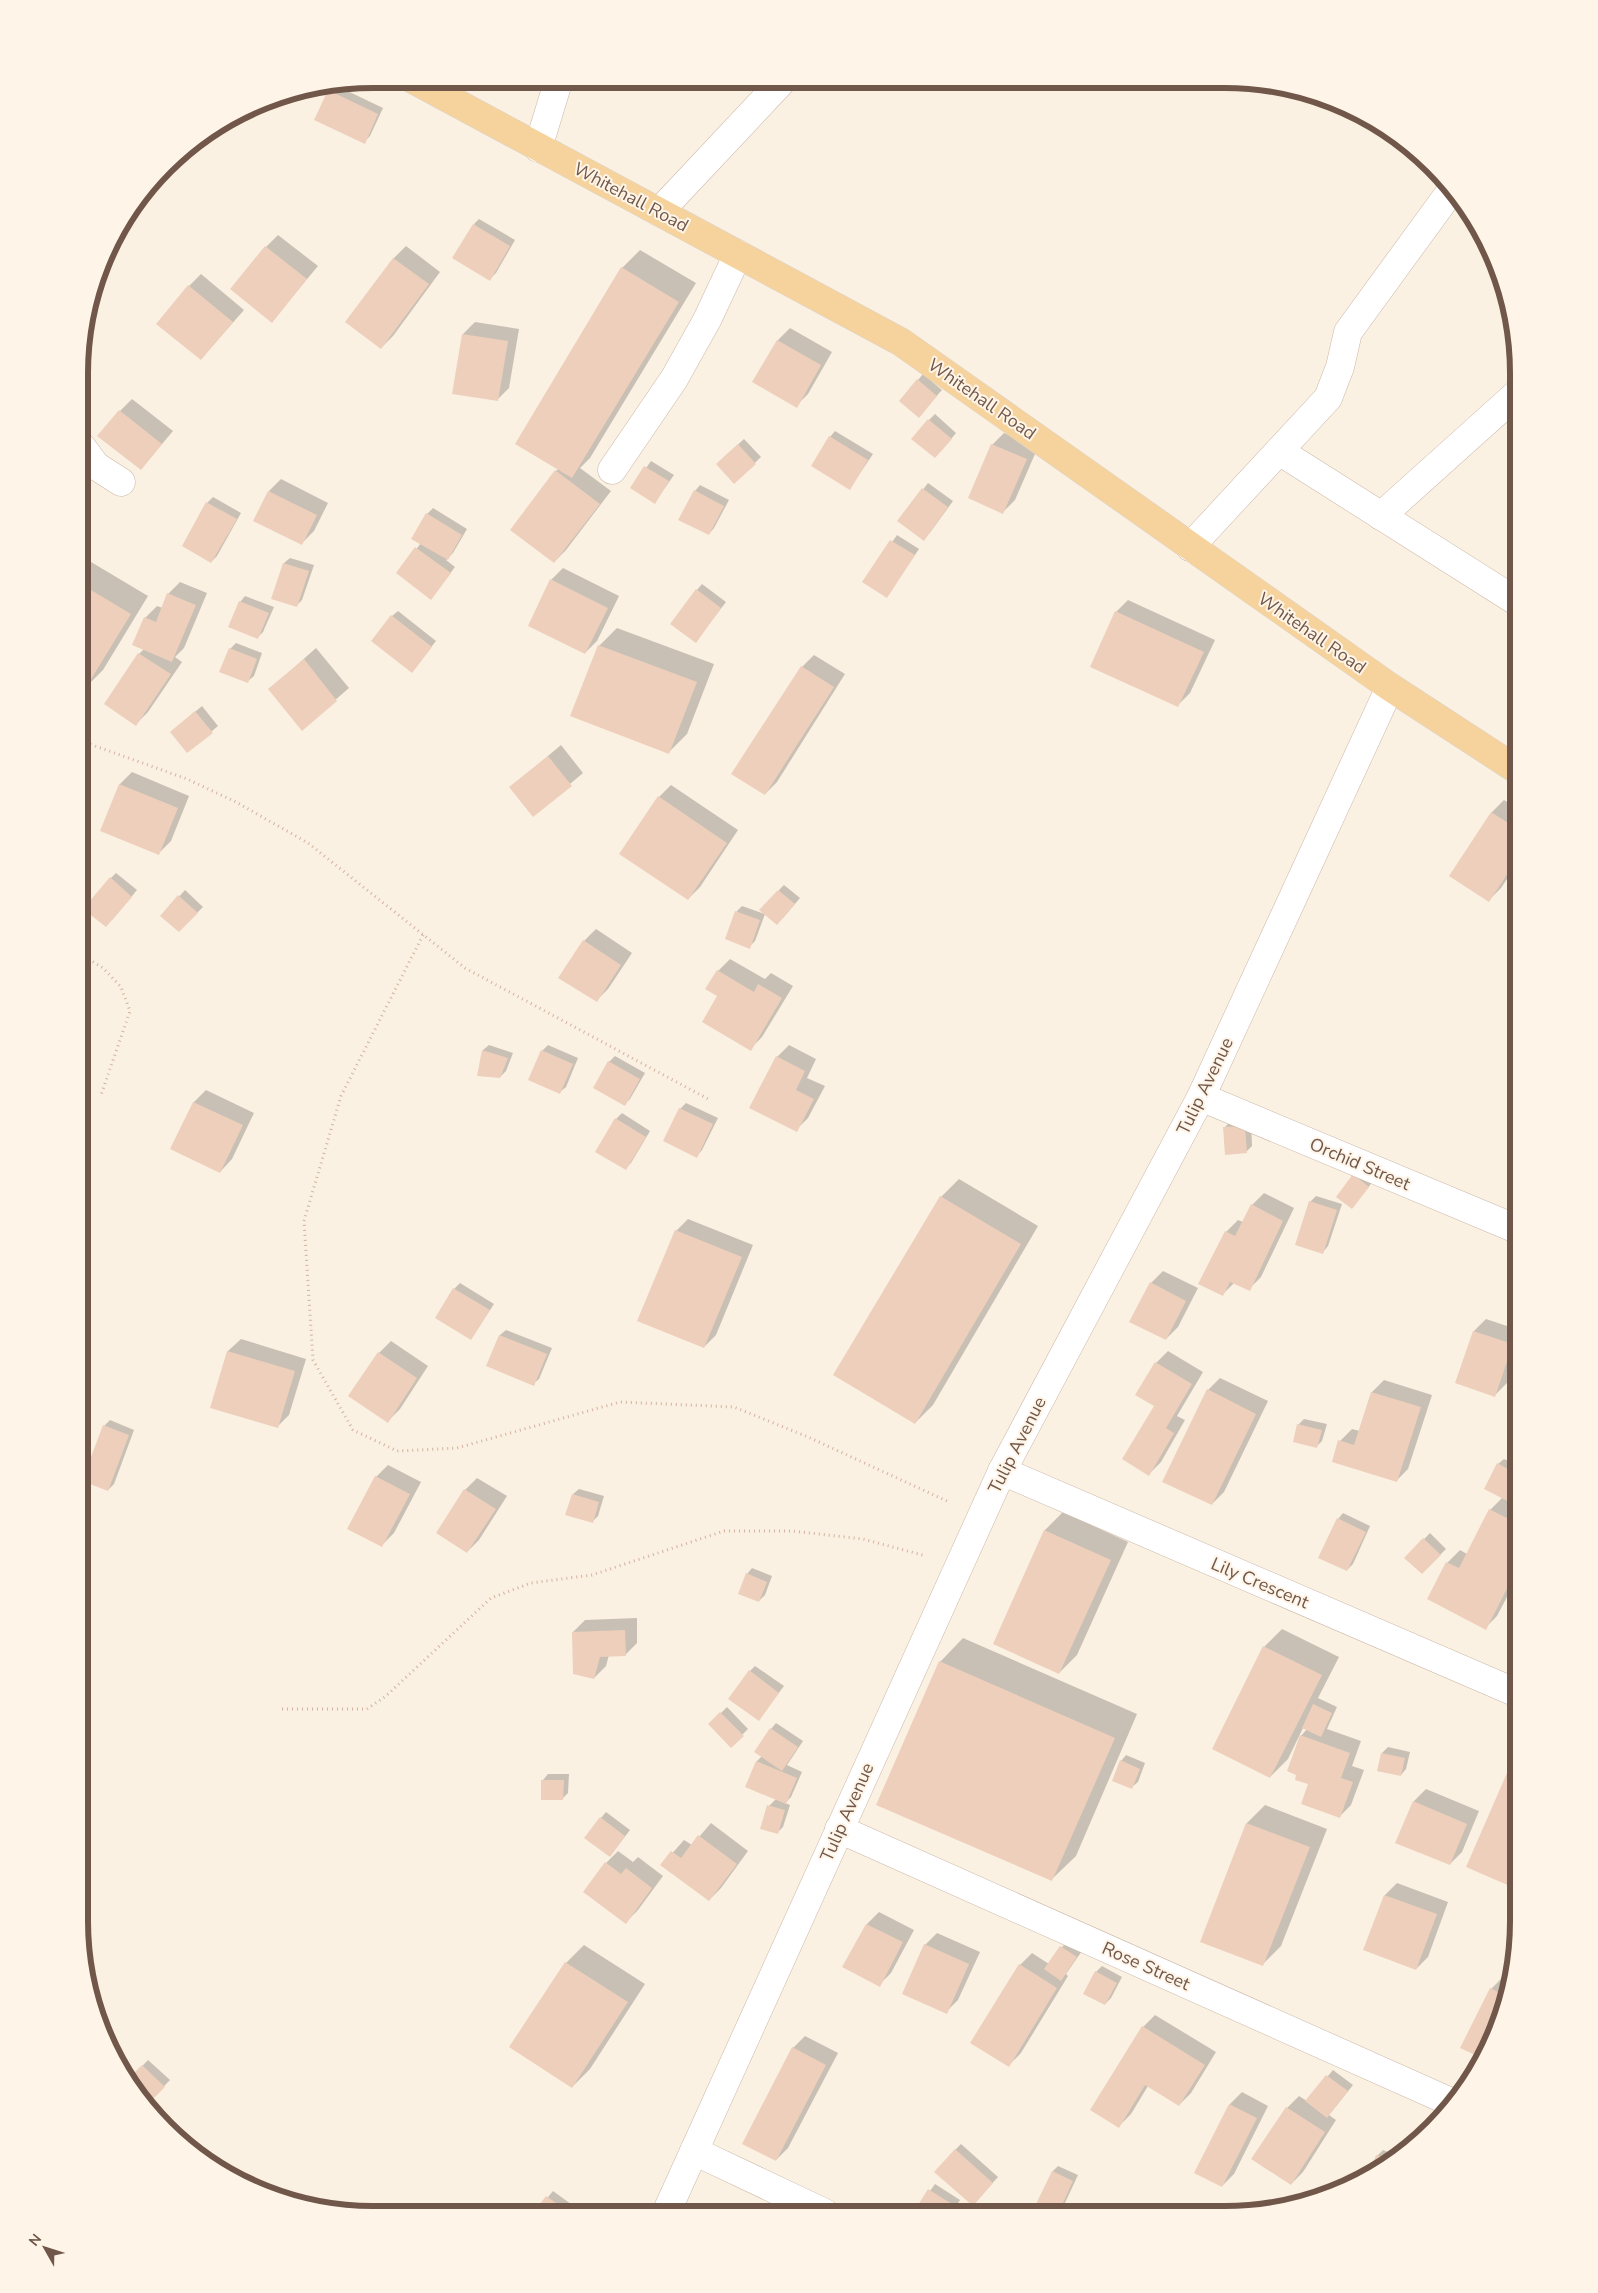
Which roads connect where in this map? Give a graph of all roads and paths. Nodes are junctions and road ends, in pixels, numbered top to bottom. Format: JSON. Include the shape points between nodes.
{"nodes":[{"id":1,"x":428,"y":88,"type":"edge"},
{"id":2,"x":556,"y":88,"type":"edge"},
{"id":3,"x":775,"y":88,"type":"edge"},
{"id":4,"x":538,"y":148,"type":"junction"},
{"id":5,"x":1448,"y":194,"type":"edge"},
{"id":6,"x":659,"y":212,"type":"junction"},
{"id":7,"x":738,"y":254,"type":"junction"},
{"id":8,"x":1510,"y":400,"type":"edge"},
{"id":9,"x":1279,"y":451,"type":"junction"},
{"id":10,"x":88,"y":455,"type":"edge"},
{"id":11,"x":612,"y":470,"type":"dead end"},
{"id":12,"x":121,"y":482,"type":"dead end"},
{"id":13,"x":1381,"y":516,"type":"junction"},
{"id":14,"x":1190,"y":547,"type":"junction"},
{"id":15,"x":1510,"y":597,"type":"edge"},
{"id":16,"x":1390,"y":687,"type":"junction"},
{"id":17,"x":88,"y":743,"type":"edge"},
{"id":18,"x":1510,"y":766,"type":"edge"},
{"id":19,"x":423,"y":934,"type":"junction"},
{"id":20,"x":88,"y":959,"type":"edge"},
{"id":21,"x":101,"y":1095,"type":"dead end"},
{"id":22,"x":1201,"y":1097,"type":"junction"},
{"id":23,"x":710,"y":1100,"type":"dead end"},
{"id":24,"x":1510,"y":1226,"type":"edge"},
{"id":25,"x":1002,"y":1471,"type":"junction"},
{"id":26,"x":981,"y":1517,"type":"junction"},
{"id":27,"x":958,"y":1565,"type":"junction"},
{"id":28,"x":1510,"y":1690,"type":"edge"},
{"id":29,"x":282,"y":1709,"type":"dead end"},
{"id":30,"x":839,"y":1829,"type":"junction"},
{"id":31,"x":1447,"y":2100,"type":"edge"},
{"id":32,"x":694,"y":2151,"type":"junction"},
{"id":33,"x":669,"y":2206,"type":"edge"},
{"id":34,"x":810,"y":2206,"type":"edge"}],
"edges":[{"from":1,"to":4,"type":"main road","name":"Whitehall Road"},
{"from":2,"to":4,"type":"street"},
{"from":3,"to":6,"type":"street"},
{"from":4,"to":6,"type":"main road","name":"Whitehall Road"},
{"from":5,"to":9,"type":"street","via":[[1348,332],[1328,398]]},
{"from":6,"to":7,"type":"main road","name":"Whitehall Road"},
{"from":7,"to":11,"type":"street","via":[[674,379]]},
{"from":7,"to":14,"type":"main road","name":"Whitehall Road","via":[[901,342]]},
{"from":8,"to":13,"type":"street"},
{"from":9,"to":13,"type":"street"},
{"from":9,"to":14,"type":"street"},
{"from":10,"to":12,"type":"street","via":[[96,466]]},
{"from":13,"to":15,"type":"street"},
{"from":14,"to":16,"type":"main road","name":"Whitehall Road"},
{"from":16,"to":18,"type":"main road","name":"Whitehall Road"},
{"from":16,"to":22,"type":"street","name":"Tulip Avenue"},
{"from":17,"to":19,"type":"path","via":[[187,778],[236,802],[308,843]]},
{"from":19,"to":23,"type":"path","via":[[465,968]]},
{"from":19,"to":26,"type":"path","via":[[341,1096],[304,1221],[313,1360],[354,1430],[397,1452],[457,1448],[620,1402],[734,1407],[808,1437]]},
{"from":20,"to":21,"type":"path","via":[[103,968],[121,987],[130,1011]]},
{"from":22,"to":24,"type":"street","name":"Orchid Street"},
{"from":22,"to":25,"type":"street","name":"Tulip Avenue"},
{"from":25,"to":26,"type":"street","name":"Tulip Avenue"},
{"from":25,"to":28,"type":"street","name":"Lily Crescent"},
{"from":26,"to":27,"type":"street","name":"Tulip Avenue"},
{"from":27,"to":29,"type":"path","via":[[863,1539],[792,1531],[724,1531],[592,1574],[532,1583],[491,1598],[386,1696],[367,1709]]},
{"from":27,"to":30,"type":"street","name":"Tulip Avenue"},
{"from":30,"to":31,"type":"street","name":"Rose Street"},
{"from":30,"to":32,"type":"street","name":"Tulip Avenue"},
{"from":32,"to":33,"type":"street","name":"Tulip Avenue"},
{"from":32,"to":34,"type":"street"}]}
